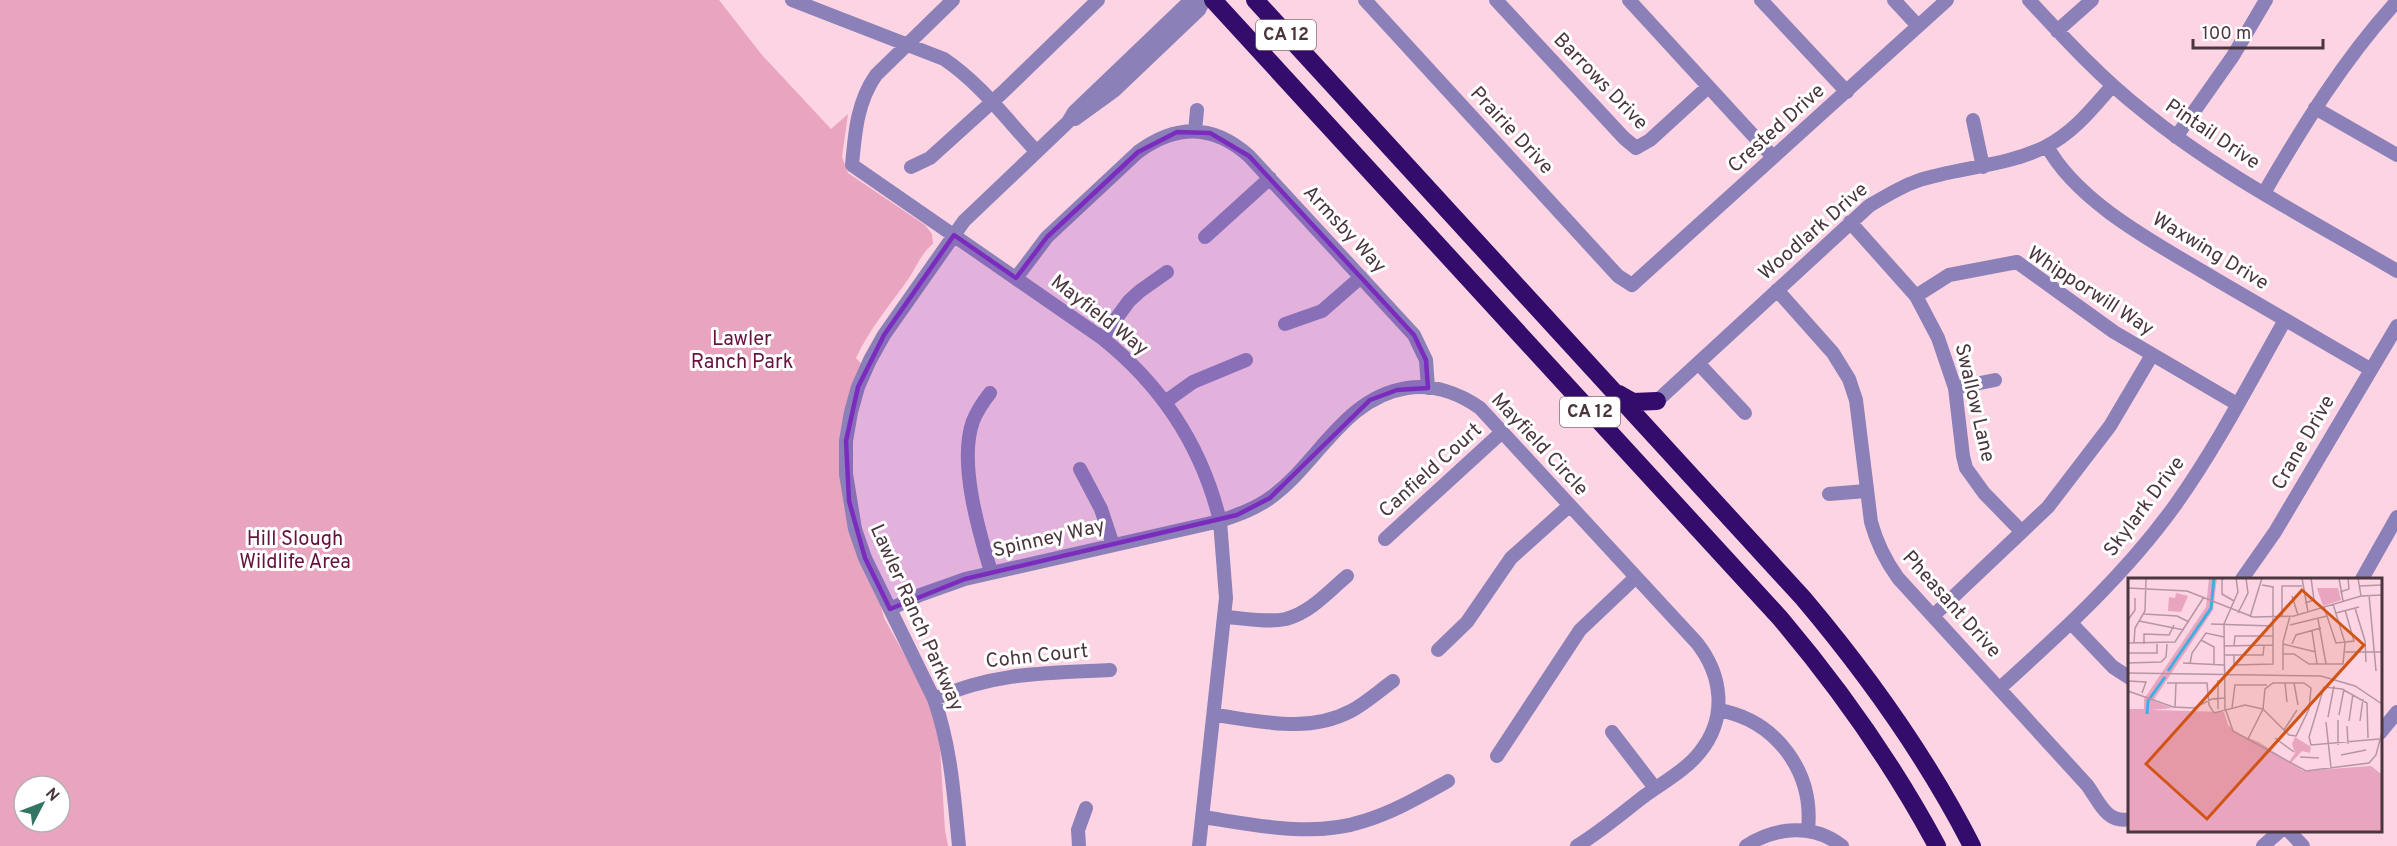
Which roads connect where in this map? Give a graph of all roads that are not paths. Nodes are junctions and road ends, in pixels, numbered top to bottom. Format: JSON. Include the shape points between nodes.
{"nodes":[{"id":1,"x":792,"y":0,"type":"edge"},
{"id":2,"x":953,"y":0,"type":"edge"},
{"id":3,"x":1098,"y":0,"type":"edge"},
{"id":4,"x":1191,"y":0,"type":"edge"},
{"id":5,"x":1204,"y":0,"type":"edge"},
{"id":6,"x":1213,"y":0,"type":"edge"},
{"id":7,"x":1255,"y":0,"type":"edge"},
{"id":8,"x":1365,"y":0,"type":"edge"},
{"id":9,"x":1496,"y":0,"type":"edge"},
{"id":10,"x":1629,"y":0,"type":"edge"},
{"id":11,"x":1761,"y":0,"type":"edge"},
{"id":12,"x":1894,"y":0,"type":"edge"},
{"id":13,"x":1947,"y":0,"type":"edge"},
{"id":14,"x":2029,"y":0,"type":"edge"},
{"id":15,"x":2092,"y":0,"type":"edge"},
{"id":16,"x":2266,"y":0,"type":"edge"},
{"id":17,"x":2397,"y":2,"type":"edge"},
{"id":18,"x":1918,"y":26,"type":"junction"},
{"id":19,"x":2057,"y":31,"type":"junction"},
{"id":20,"x":908,"y":44,"type":"junction"},
{"id":21,"x":2112,"y":86,"type":"junction"},
{"id":22,"x":1708,"y":87,"type":"junction"},
{"id":23,"x":1846,"y":92,"type":"junction"},
{"id":24,"x":992,"y":102,"type":"junction"},
{"id":25,"x":2315,"y":108,"type":"junction"},
{"id":26,"x":1197,"y":111,"type":"dead end"},
{"id":27,"x":1973,"y":120,"type":"dead end"},
{"id":28,"x":1068,"y":122,"type":"junction"},
{"id":29,"x":1195,"y":131,"type":"junction"},
{"id":30,"x":2176,"y":137,"type":"junction"},
{"id":31,"x":2047,"y":146,"type":"junction"},
{"id":32,"x":1036,"y":151,"type":"junction"},
{"id":33,"x":2397,"y":154,"type":"edge"},
{"id":34,"x":1773,"y":157,"type":"junction"},
{"id":35,"x":911,"y":167,"type":"dead end"},
{"id":36,"x":1983,"y":167,"type":"junction"},
{"id":37,"x":1270,"y":178,"type":"junction"},
{"id":38,"x":2264,"y":193,"type":"junction"},
{"id":39,"x":1850,"y":222,"type":"junction"},
{"id":40,"x":954,"y":235,"type":"junction"},
{"id":41,"x":1205,"y":237,"type":"dead end"},
{"id":42,"x":2397,"y":271,"type":"edge"},
{"id":43,"x":1167,"y":272,"type":"dead end"},
{"id":44,"x":1361,"y":277,"type":"junction"},
{"id":45,"x":1016,"y":278,"type":"junction"},
{"id":46,"x":1632,"y":285,"type":"joint"},
{"id":47,"x":1777,"y":290,"type":"junction"},
{"id":48,"x":1916,"y":296,"type":"junction"},
{"id":49,"x":2285,"y":320,"type":"junction"},
{"id":50,"x":1285,"y":324,"type":"dead end"},
{"id":51,"x":2397,"y":326,"type":"edge"},
{"id":52,"x":1102,"y":338,"type":"junction"},
{"id":53,"x":2152,"y":355,"type":"junction"},
{"id":54,"x":1246,"y":360,"type":"dead end"},
{"id":55,"x":1698,"y":363,"type":"junction"},
{"id":56,"x":2370,"y":369,"type":"junction"},
{"id":57,"x":1995,"y":380,"type":"dead end"},
{"id":58,"x":1428,"y":388,"type":"junction"},
{"id":59,"x":1955,"y":388,"type":"junction"},
{"id":60,"x":1613,"y":391,"type":"junction"},
{"id":61,"x":990,"y":393,"type":"dead end"},
{"id":62,"x":1657,"y":401,"type":"junction"},
{"id":63,"x":1165,"y":402,"type":"junction"},
{"id":64,"x":2237,"y":404,"type":"junction"},
{"id":65,"x":1745,"y":412,"type":"dead end"},
{"id":66,"x":1502,"y":432,"type":"junction"},
{"id":67,"x":1661,"y":443,"type":"junction"},
{"id":68,"x":1080,"y":469,"type":"dead end"},
{"id":69,"x":1866,"y":491,"type":"junction"},
{"id":70,"x":1829,"y":494,"type":"dead end"},
{"id":71,"x":1569,"y":506,"type":"junction"},
{"id":72,"x":2397,"y":517,"type":"edge"},
{"id":73,"x":1220,"y":520,"type":"junction"},
{"id":74,"x":2022,"y":532,"type":"junction"},
{"id":75,"x":1385,"y":539,"type":"dead end"},
{"id":76,"x":1113,"y":545,"type":"junction"},
{"id":77,"x":992,"y":572,"type":"junction"},
{"id":78,"x":1347,"y":576,"type":"dead end"},
{"id":79,"x":1636,"y":577,"type":"junction"},
{"id":80,"x":2243,"y":578,"type":"edge"},
{"id":81,"x":2363,"y":578,"type":"edge"},
{"id":82,"x":891,"y":609,"type":"junction"},
{"id":83,"x":1225,"y":616,"type":"junction"},
{"id":84,"x":1933,"y":616,"type":"junction"},
{"id":85,"x":2071,"y":623,"type":"junction"},
{"id":86,"x":1438,"y":650,"type":"dead end"},
{"id":87,"x":1110,"y":670,"type":"dead end"},
{"id":88,"x":2128,"y":677,"type":"edge"},
{"id":89,"x":1393,"y":681,"type":"dead end"},
{"id":90,"x":2000,"y":688,"type":"junction"},
{"id":91,"x":934,"y":699,"type":"junction"},
{"id":92,"x":1719,"y":710,"type":"junction"},
{"id":93,"x":2397,"y":712,"type":"edge"},
{"id":94,"x":1215,"y":715,"type":"junction"},
{"id":95,"x":2382,"y":731,"type":"edge"},
{"id":96,"x":1612,"y":732,"type":"dead end"},
{"id":97,"x":1497,"y":756,"type":"dead end"},
{"id":98,"x":1448,"y":781,"type":"dead end"},
{"id":99,"x":1655,"y":788,"type":"junction"},
{"id":100,"x":1086,"y":808,"type":"dead end"},
{"id":101,"x":1203,"y":817,"type":"junction"},
{"id":102,"x":2128,"y":819,"type":"edge"},
{"id":103,"x":1808,"y":830,"type":"junction"},
{"id":104,"x":2280,"y":831,"type":"edge"},
{"id":105,"x":2289,"y":831,"type":"edge"},
{"id":106,"x":959,"y":846,"type":"edge"},
{"id":107,"x":1079,"y":846,"type":"edge"},
{"id":108,"x":1199,"y":846,"type":"edge"},
{"id":109,"x":1577,"y":846,"type":"edge"},
{"id":110,"x":1746,"y":846,"type":"edge"},
{"id":111,"x":1842,"y":846,"type":"edge"},
{"id":112,"x":1937,"y":846,"type":"edge"},
{"id":113,"x":1972,"y":846,"type":"edge"},
{"id":114,"x":2263,"y":846,"type":"edge"},
{"id":115,"x":2303,"y":846,"type":"edge"}],
"edges":[{"from":1,"to":20,"type":"street"},
{"from":2,"to":20,"type":"street"},
{"from":3,"to":24,"type":"street"},
{"from":4,"to":28,"type":"street","name":"Lawler Ranch Parkway"},
{"from":5,"to":28,"type":"street","name":"Lawler Ranch Parkway","via":[[1199,10],[1115,90]]},
{"from":6,"to":112,"type":"highway","number":"CA 12","via":[[1806,650],[1872,738]]},
{"from":7,"to":60,"type":"highway","number":"CA 12"},
{"from":8,"to":46,"type":"street","name":"Prairie Drive","via":[[1618,276]]},
{"from":9,"to":22,"type":"street","name":"Barrows Drive","via":[[1636,148]]},
{"from":10,"to":22,"type":"street"},
{"from":11,"to":23,"type":"street"},
{"from":12,"to":18,"type":"street"},
{"from":13,"to":18,"type":"street","name":"Crested Drive"},
{"from":14,"to":19,"type":"street","name":"Pintail Drive"},
{"from":15,"to":19,"type":"street"},
{"from":16,"to":30,"type":"street","via":[[2233,56]]},
{"from":17,"to":25,"type":"street"},
{"from":18,"to":23,"type":"street","name":"Crested Drive"},
{"from":19,"to":21,"type":"street","name":"Pintail Drive"},
{"from":20,"to":24,"type":"street","via":[[944,59]]},
{"from":20,"to":40,"type":"street","name":"Mayfield Way","via":[[866,90],[856,126],[852,165]]},
{"from":21,"to":30,"type":"street","name":"Pintail Drive"},
{"from":21,"to":31,"type":"street","name":"Woodlark Drive","via":[[2072,130]]},
{"from":22,"to":34,"type":"street"},
{"from":23,"to":34,"type":"street","name":"Crested Drive"},
{"from":24,"to":32,"type":"street"},
{"from":24,"to":35,"type":"street","via":[[930,158]]},
{"from":25,"to":33,"type":"street"},
{"from":25,"to":38,"type":"street"},
{"from":26,"to":29,"type":"street"},
{"from":27,"to":36,"type":"street"},
{"from":28,"to":32,"type":"street","name":"Lawler Ranch Parkway"},
{"from":29,"to":37,"type":"street","name":"Armsby Way","via":[[1237,145]]},
{"from":29,"to":45,"type":"street","name":"Armsby Way","via":[[1164,136],[1138,152],[1047,237]]},
{"from":30,"to":38,"type":"street","name":"Pintail Drive"},
{"from":31,"to":36,"type":"street","name":"Woodlark Drive"},
{"from":31,"to":49,"type":"street","name":"Waxwing Drive","via":[[2072,182],[2103,206],[2140,233]]},
{"from":32,"to":40,"type":"street","name":"Lawler Ranch Parkway","via":[[982,202]]},
{"from":34,"to":46,"type":"street","name":"Crested Drive"},
{"from":36,"to":39,"type":"street","name":"Woodlark Drive","via":[[1918,181],[1877,201]]},
{"from":37,"to":41,"type":"street"},
{"from":37,"to":44,"type":"street","name":"Armsby Way"},
{"from":38,"to":42,"type":"street","name":"Pintail Drive"},
{"from":39,"to":47,"type":"street","name":"Woodlark Drive"},
{"from":39,"to":48,"type":"street","name":"Swallow Lane"},
{"from":40,"to":45,"type":"street","name":"Mayfield Way"},
{"from":40,"to":82,"type":"street","name":"Lawler Ranch Parkway","via":[[870,360],[858,387],[846,441],[846,474],[855,529]]},
{"from":43,"to":52,"type":"street","via":[[1129,301]]},
{"from":44,"to":50,"type":"street","via":[[1322,311]]},
{"from":44,"to":58,"type":"street","name":"Armsby Way","via":[[1414,335],[1426,360]]},
{"from":45,"to":52,"type":"street","name":"Mayfield Way"},
{"from":47,"to":55,"type":"street","name":"Woodlark Drive"},
{"from":47,"to":69,"type":"street","name":"Pheasant Drive","via":[[1833,353],[1849,379],[1856,400]]},
{"from":48,"to":53,"type":"street","name":"Whipporwill Way","via":[[1949,275],[2016,262]]},
{"from":48,"to":59,"type":"street","name":"Swallow Lane","via":[[1938,338]]},
{"from":49,"to":56,"type":"street","name":"Waxwing Drive"},
{"from":49,"to":64,"type":"street","name":"Skylark Drive"},
{"from":51,"to":56,"type":"street","name":"Crane Drive"},
{"from":52,"to":63,"type":"street","name":"Mayfield Way","via":[[1137,369]]},
{"from":53,"to":64,"type":"street","name":"Whipporwill Way"},
{"from":53,"to":74,"type":"street","via":[[2096,447],[2048,507]]},
{"from":54,"to":63,"type":"street","via":[[1209,373]]},
{"from":55,"to":62,"type":"street","name":"Woodlark Drive"},
{"from":55,"to":65,"type":"street"},
{"from":56,"to":80,"type":"street","name":"Crane Drive","via":[[2275,532]]},
{"from":57,"to":59,"type":"street"},
{"from":58,"to":66,"type":"street","name":"Mayfield Circle","via":[[1469,401]]},
{"from":58,"to":73,"type":"street","name":"Mayfield Circle","via":[[1397,390],[1370,400],[1270,498]]},
{"from":59,"to":74,"type":"street","name":"Swallow Lane","via":[[1966,468]]},
{"from":60,"to":62,"type":"highway","via":[[1633,402]]},
{"from":60,"to":67,"type":"highway","number":"CA 12"},
{"from":61,"to":77,"type":"street","via":[[973,422],[967,459]]},
{"from":62,"to":67,"type":"highway","via":[[1653,417]]},
{"from":63,"to":73,"type":"street","name":"Mayfield Way","via":[[1198,456]]},
{"from":64,"to":85,"type":"street","name":"Skylark Drive","via":[[2176,504],[2117,577]]},
{"from":66,"to":71,"type":"street","name":"Mayfield Circle"},
{"from":66,"to":75,"type":"street","name":"Canfield Court"},
{"from":67,"to":113,"type":"highway","number":"CA 12","via":[[1838,639],[1915,746]]},
{"from":68,"to":76,"type":"street"},
{"from":69,"to":70,"type":"street"},
{"from":69,"to":84,"type":"street","name":"Pheasant Drive","via":[[1876,541],[1885,560]]},
{"from":71,"to":79,"type":"street","name":"Mayfield Circle"},
{"from":71,"to":86,"type":"street","via":[[1511,558],[1467,622]]},
{"from":72,"to":81,"type":"street"},
{"from":73,"to":76,"type":"street","name":"Spinney Way"},
{"from":73,"to":83,"type":"street","via":[[1226,570]]},
{"from":74,"to":84,"type":"street"},
{"from":76,"to":77,"type":"street","name":"Spinney Way"},
{"from":77,"to":82,"type":"street","name":"Spinney Way","via":[[940,587]]},
{"from":78,"to":83,"type":"street","via":[[1304,612],[1285,619]]},
{"from":79,"to":92,"type":"street","name":"Mayfield Circle","via":[[1710,662],[1717,678]]},
{"from":79,"to":97,"type":"street","via":[[1580,630]]},
{"from":82,"to":91,"type":"street","name":"Lawler Ranch Parkway"},
{"from":83,"to":94,"type":"street"},
{"from":84,"to":90,"type":"street","name":"Pheasant Drive"},
{"from":85,"to":88,"type":"street","via":[[2113,667]]},
{"from":85,"to":90,"type":"street","name":"Skylark Drive"},
{"from":87,"to":91,"type":"street","name":"Cohn Court","via":[[1001,677]]},
{"from":89,"to":94,"type":"street","via":[[1351,711],[1320,723],[1301,726]]},
{"from":90,"to":102,"type":"street","name":"Pheasant Drive","via":[[2087,785],[2108,816]]},
{"from":91,"to":106,"type":"street","name":"Lawler Ranch Parkway","via":[[948,745]]},
{"from":92,"to":99,"type":"street","name":"Mayfield Circle","via":[[1700,753]]},
{"from":92,"to":103,"type":"street","via":[[1748,719],[1766,730],[1789,753],[1804,783]]},
{"from":93,"to":95,"type":"street"},
{"from":94,"to":101,"type":"street"},
{"from":96,"to":99,"type":"street"},
{"from":98,"to":101,"type":"street","via":[[1380,816],[1339,827],[1295,829]]},
{"from":99,"to":109,"type":"street","name":"Mayfield Circle"},
{"from":100,"to":107,"type":"street","via":[[1078,830]]},
{"from":101,"to":108,"type":"street"},
{"from":103,"to":110,"type":"street","via":[[1763,835]]},
{"from":103,"to":111,"type":"street"},
{"from":104,"to":114,"type":"street"},
{"from":105,"to":115,"type":"street"}]}
